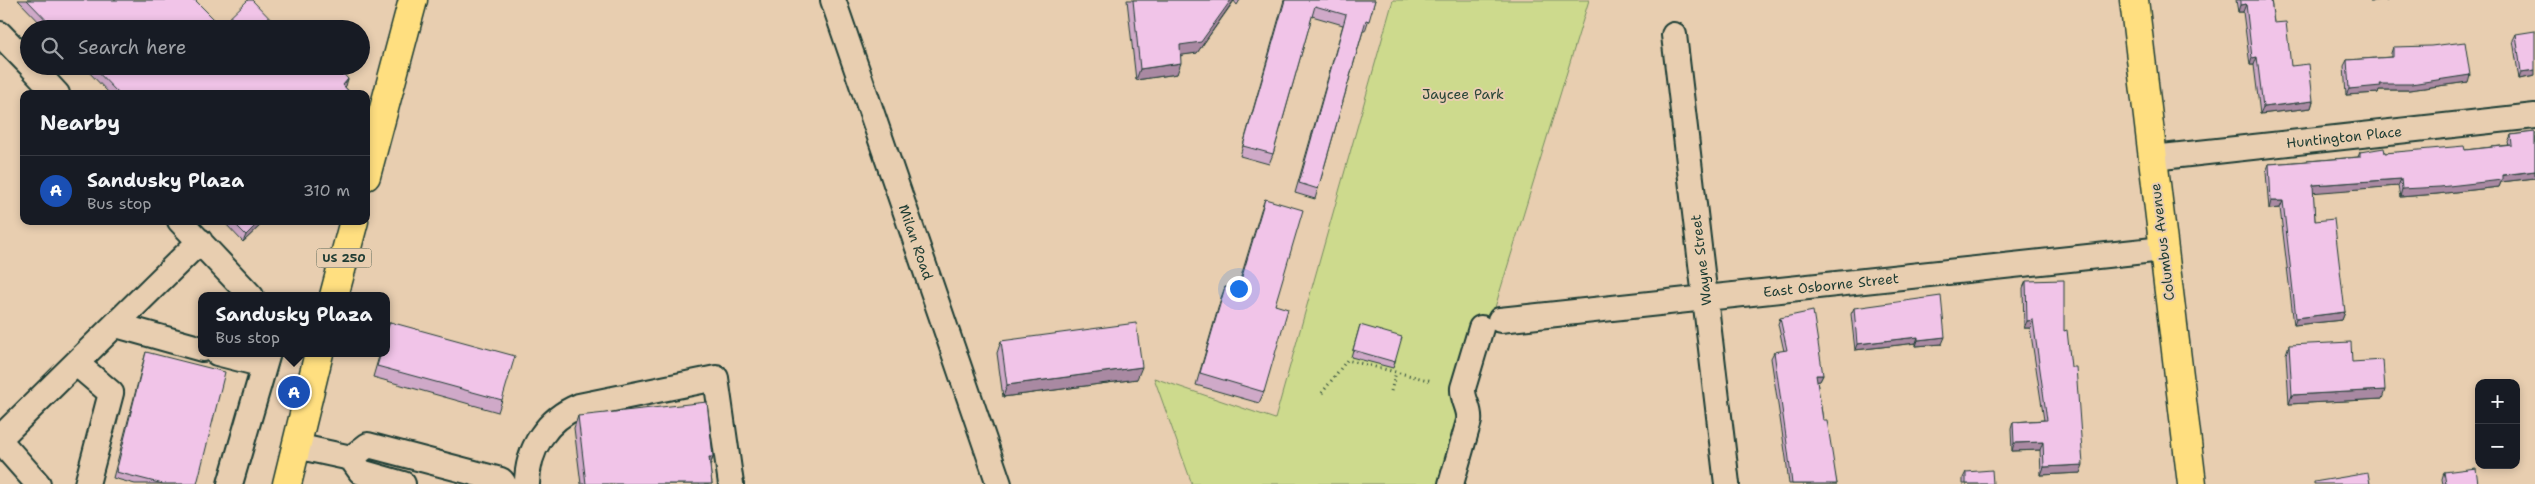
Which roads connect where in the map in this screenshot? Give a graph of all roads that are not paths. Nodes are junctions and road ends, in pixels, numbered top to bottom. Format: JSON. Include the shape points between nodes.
{"nodes":[{"id":1,"x":413,"y":0,"type":"edge"},
{"id":2,"x":833,"y":0,"type":"edge"},
{"id":3,"x":2134,"y":0,"type":"edge"},
{"id":4,"x":0,"y":34,"type":"edge"},
{"id":5,"x":1674,"y":35,"type":"dead end"},
{"id":6,"x":20,"y":55,"type":"edge"},
{"id":7,"x":39,"y":75,"type":"edge"},
{"id":8,"x":53,"y":90,"type":"edge"},
{"id":9,"x":2535,"y":116,"type":"edge"},
{"id":10,"x":2153,"y":158,"type":"junction"},
{"id":11,"x":370,"y":161,"type":"edge"},
{"id":12,"x":184,"y":225,"type":"edge"},
{"id":13,"x":353,"y":225,"type":"edge"},
{"id":14,"x":200,"y":241,"type":"junction"},
{"id":15,"x":2163,"y":249,"type":"junction"},
{"id":16,"x":247,"y":292,"type":"edge"},
{"id":17,"x":335,"y":292,"type":"edge"},
{"id":18,"x":1705,"y":299,"type":"junction"},
{"id":19,"x":116,"y":325,"type":"junction"},
{"id":20,"x":198,"y":356,"type":"edge"},
{"id":21,"x":318,"y":357,"type":"edge"},
{"id":22,"x":202,"y":358,"type":"edge"},
{"id":23,"x":259,"y":360,"type":"edge"},
{"id":24,"x":77,"y":364,"type":"junction"},
{"id":25,"x":0,"y":440,"type":"edge"},
{"id":26,"x":296,"y":446,"type":"junction"},
{"id":27,"x":351,"y":458,"type":"junction"},
{"id":28,"x":37,"y":484,"type":"edge"},
{"id":29,"x":87,"y":484,"type":"edge"},
{"id":30,"x":230,"y":484,"type":"edge"},
{"id":31,"x":287,"y":484,"type":"edge"},
{"id":32,"x":403,"y":484,"type":"edge"},
{"id":33,"x":504,"y":484,"type":"edge"},
{"id":34,"x":527,"y":484,"type":"edge"},
{"id":35,"x":731,"y":484,"type":"edge"},
{"id":36,"x":999,"y":484,"type":"edge"},
{"id":37,"x":1451,"y":484,"type":"edge"},
{"id":38,"x":1727,"y":484,"type":"edge"},
{"id":39,"x":2192,"y":484,"type":"edge"}],
"edges":[{"from":1,"to":11,"type":"main road"},
{"from":2,"to":36,"type":"street","name":"Milan Road"},
{"from":3,"to":10,"type":"main road","name":"Columbus Avenue"},
{"from":4,"to":6,"type":"street"},
{"from":5,"to":18,"type":"street","name":"Wayne Street"},
{"from":7,"to":8,"type":"street"},
{"from":9,"to":10,"type":"street","name":"Huntington Place"},
{"from":10,"to":15,"type":"main road","name":"Columbus Avenue"},
{"from":12,"to":14,"type":"street"},
{"from":13,"to":17,"type":"main road","number":"US 250"},
{"from":14,"to":16,"type":"street"},
{"from":14,"to":19,"type":"street"},
{"from":15,"to":18,"type":"street","name":"East Osborne Street"},
{"from":15,"to":39,"type":"main road","name":"Columbus Avenue"},
{"from":18,"to":37,"type":"street","name":"East Osborne Street","via":[[1490,324],[1463,388],[1469,421]]},
{"from":18,"to":38,"type":"street","name":"Wayne Street"},
{"from":19,"to":20,"type":"street"},
{"from":19,"to":24,"type":"street"},
{"from":21,"to":26,"type":"main road"},
{"from":22,"to":23,"type":"street"},
{"from":23,"to":30,"type":"street"},
{"from":24,"to":25,"type":"street"},
{"from":24,"to":29,"type":"street","via":[[110,393]]},
{"from":25,"to":28,"type":"street"},
{"from":26,"to":27,"type":"street"},
{"from":26,"to":31,"type":"main road"},
{"from":27,"to":32,"type":"street","via":[[361,472]]},
{"from":27,"to":33,"type":"street","via":[[368,445],[502,480]]},
{"from":34,"to":35,"type":"street","via":[[531,458],[540,437],[562,413],[579,406],[716,378]]}]}
